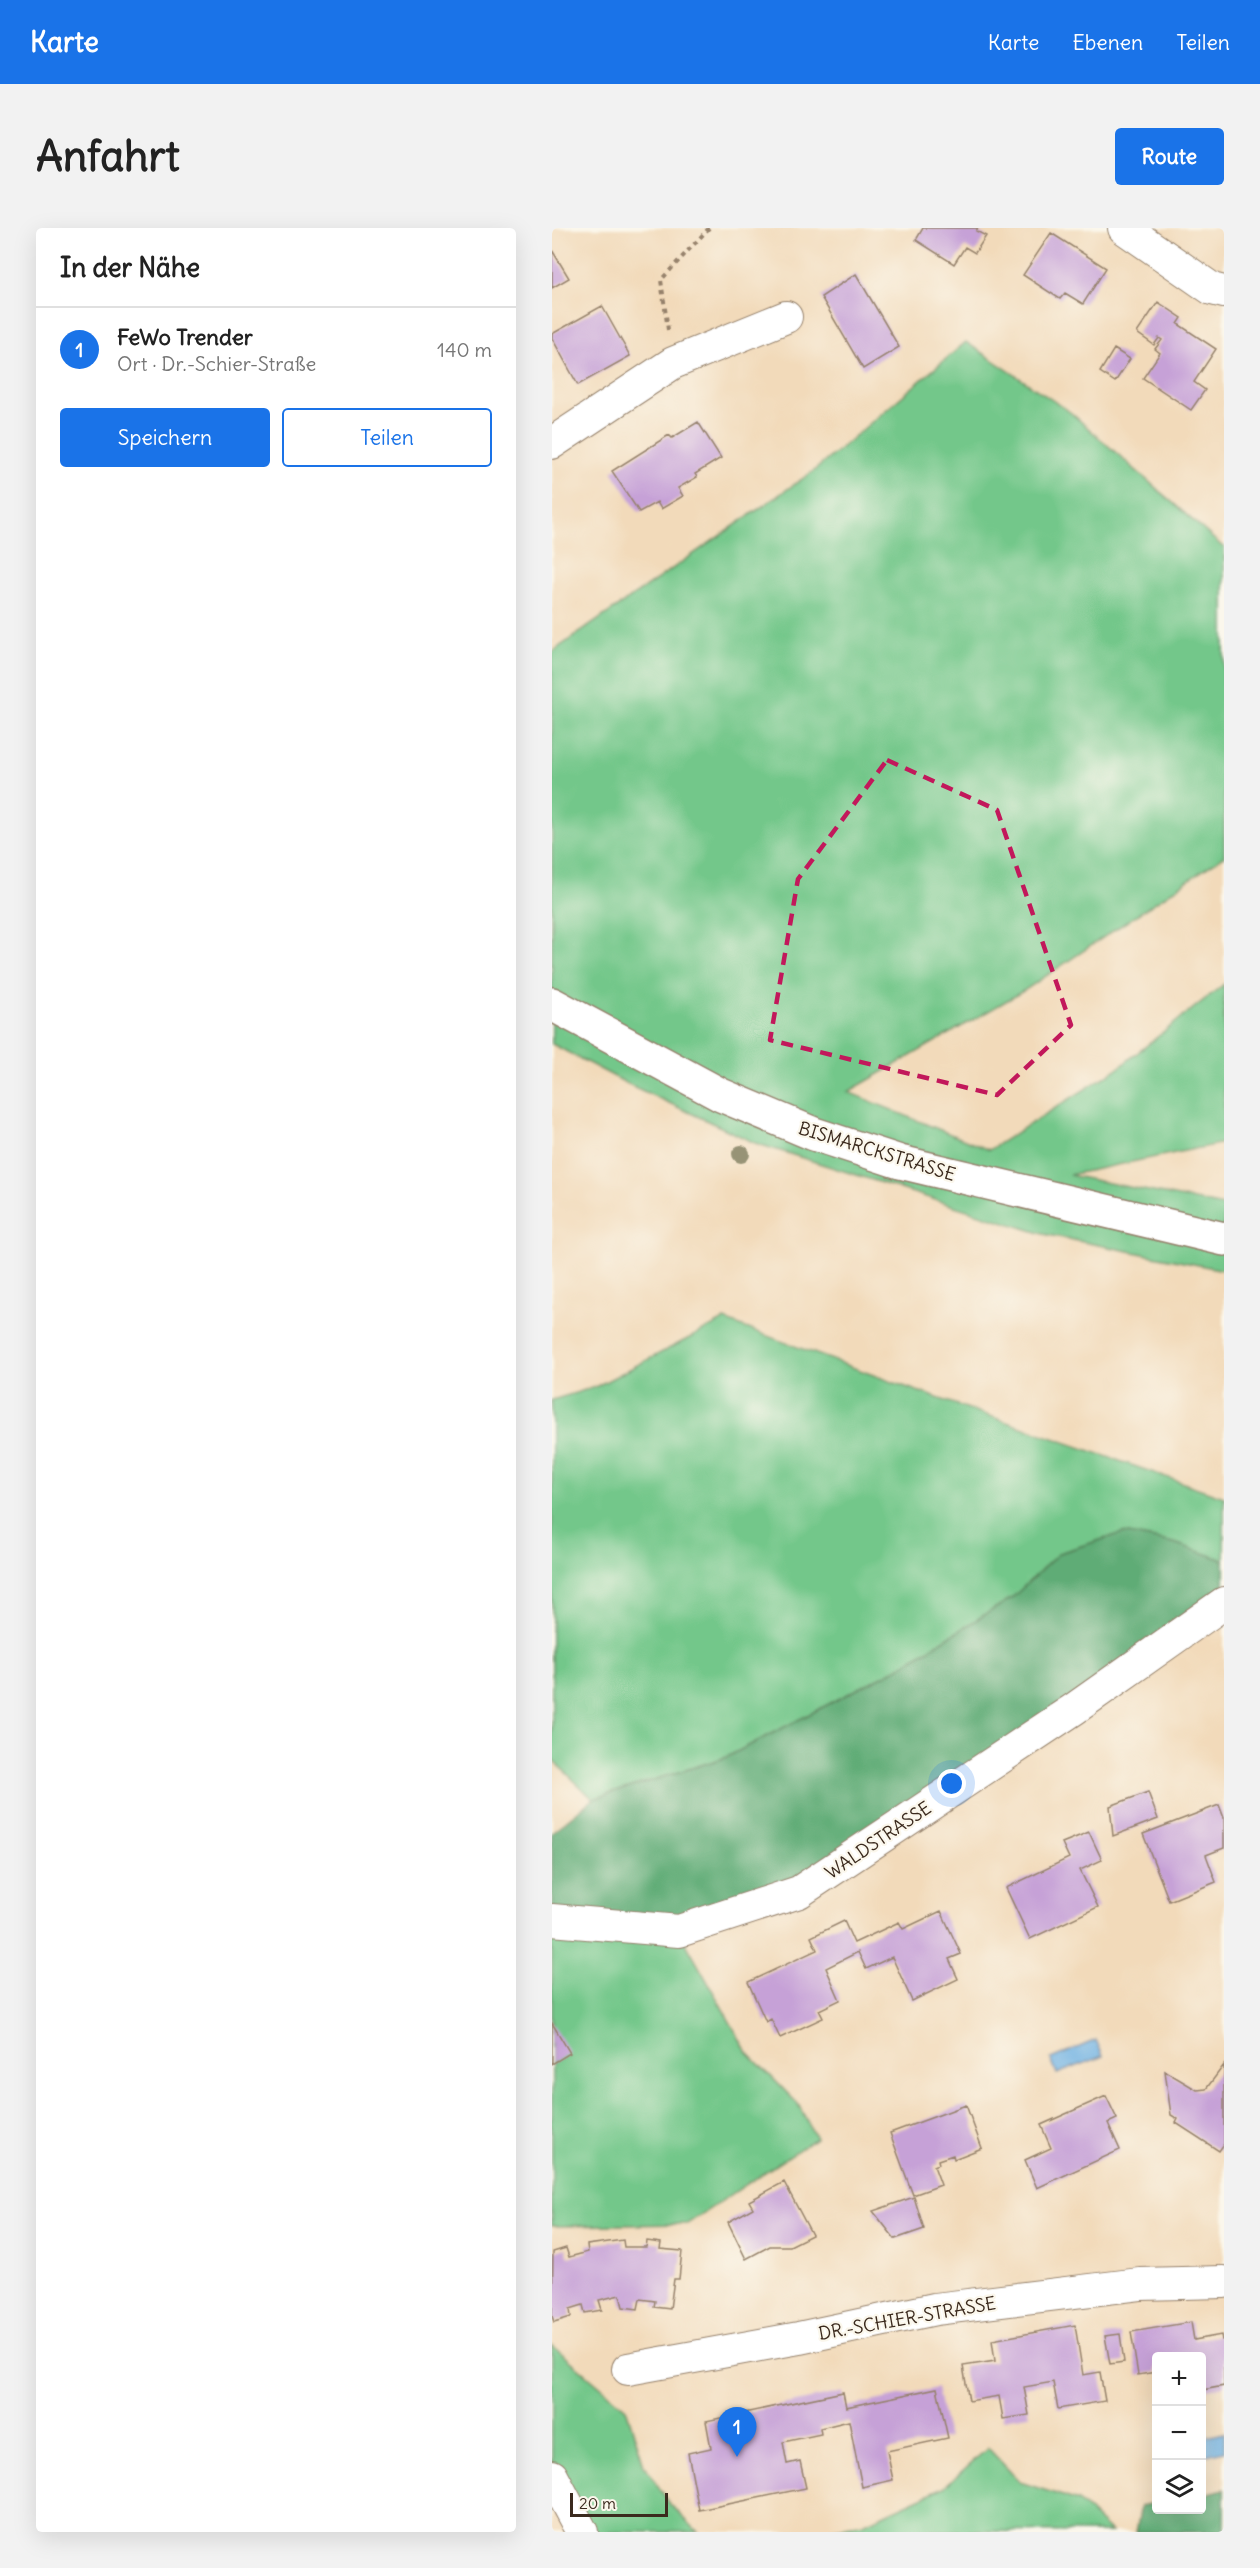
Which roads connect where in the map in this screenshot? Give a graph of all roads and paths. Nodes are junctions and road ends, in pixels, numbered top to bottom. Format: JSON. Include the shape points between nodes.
{"nodes":[{"id":1,"x":710,"y":228,"type":"edge"},
{"id":2,"x":1124,"y":228,"type":"edge"},
{"id":3,"x":1224,"y":292,"type":"edge"},
{"id":4,"x":786,"y":317,"type":"dead end"},
{"id":5,"x":673,"y":363,"type":"junction"},
{"id":6,"x":555,"y":433,"type":"edge"},
{"id":7,"x":552,"y":1004,"type":"edge"},
{"id":8,"x":1224,"y":1239,"type":"edge"},
{"id":9,"x":1224,"y":1603,"type":"edge"},
{"id":10,"x":552,"y":1920,"type":"edge"},
{"id":11,"x":1224,"y":2282,"type":"edge"},
{"id":12,"x":628,"y":2369,"type":"dead end"},
{"id":13,"x":552,"y":2476,"type":"edge"},
{"id":14,"x":582,"y":2532,"type":"edge"}],
"edges":[{"from":1,"to":5,"type":"path","via":[[661,280]]},
{"from":2,"to":3,"type":"street","via":[[1212,289]]},
{"from":4,"to":5,"type":"street"},
{"from":5,"to":6,"type":"street"},
{"from":7,"to":8,"type":"street","name":"BISMARCKSTRASSE","via":[[721,1095],[814,1134],[900,1162]]},
{"from":9,"to":10,"type":"street","name":"WALDSTRASSE","via":[[1074,1709],[799,1892],[679,1931]]},
{"from":11,"to":12,"type":"street","name":"DR.-SCHIER-STRASSE","via":[[1140,2284],[935,2309]]},
{"from":13,"to":14,"type":"street"}]}
